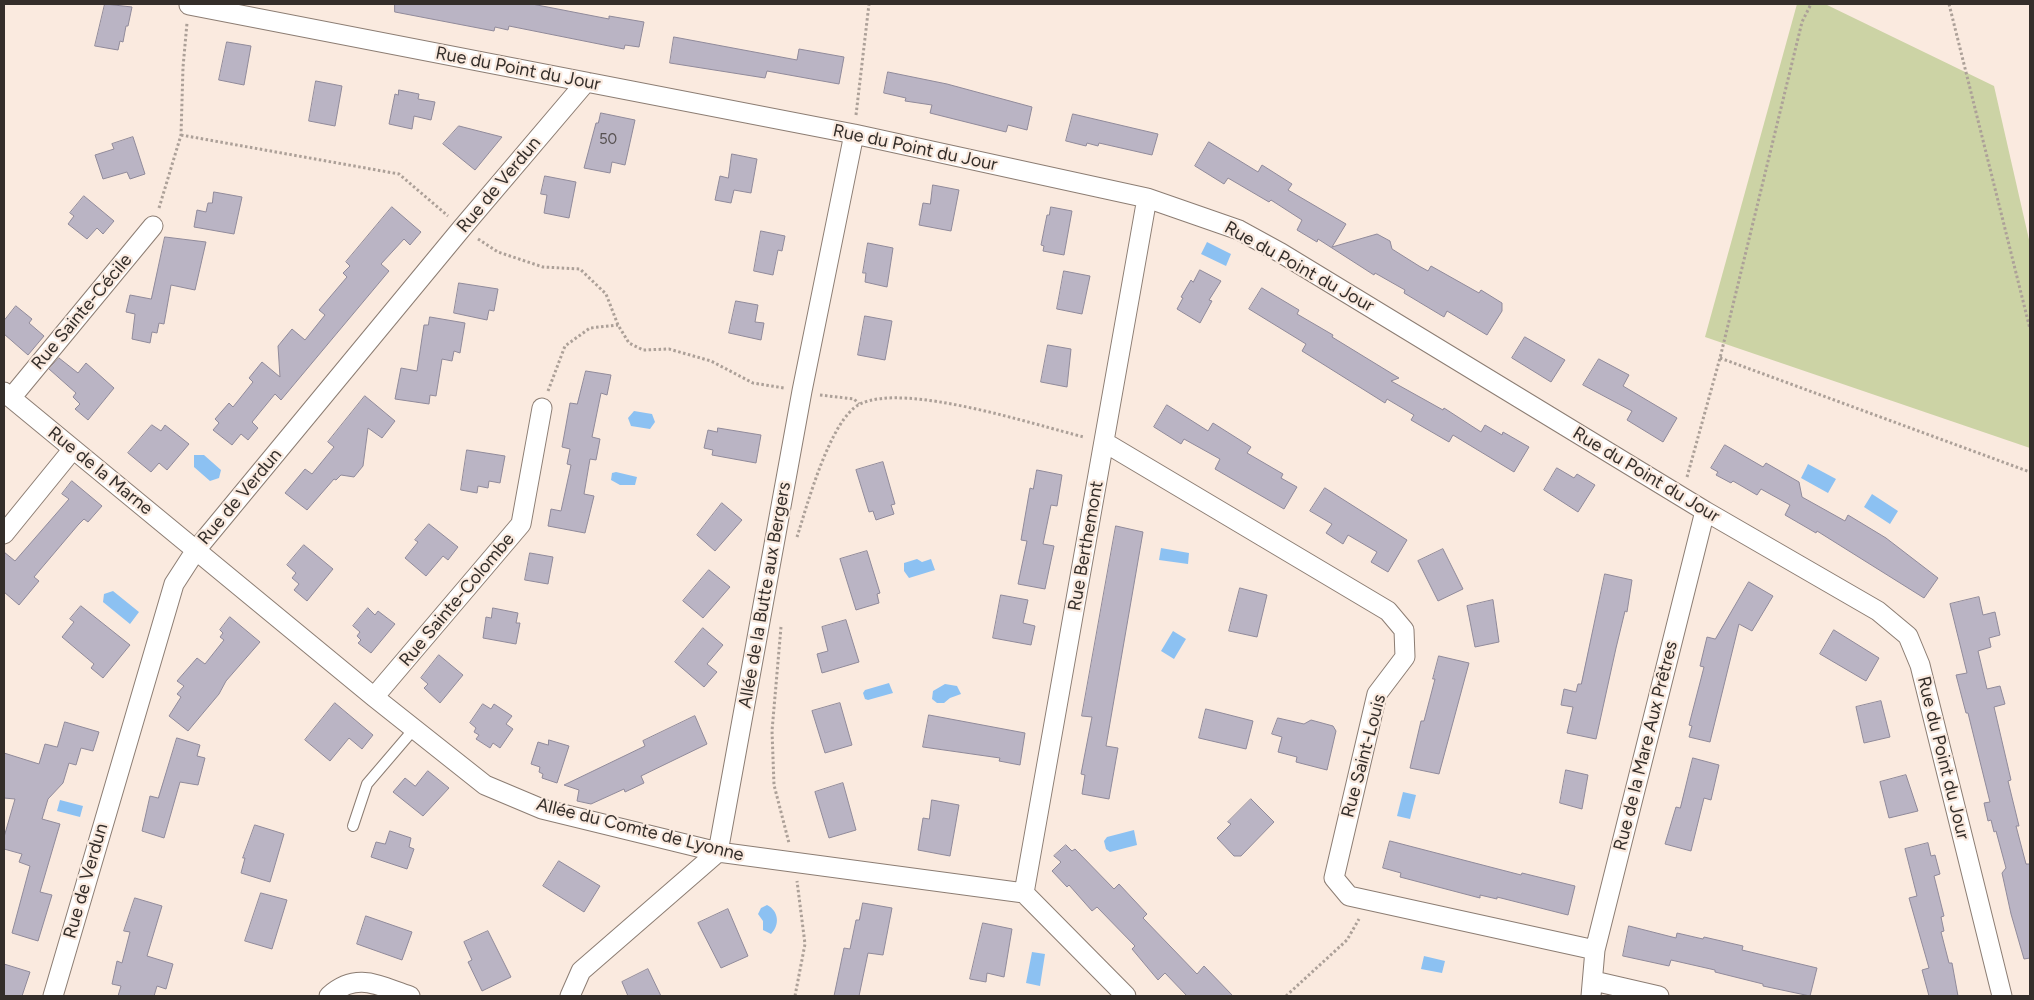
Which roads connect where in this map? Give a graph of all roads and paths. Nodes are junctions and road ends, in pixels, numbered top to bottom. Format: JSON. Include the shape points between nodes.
{"nodes":[{"id":1,"x":869,"y":4,"type":"edge"},
{"id":2,"x":1810,"y":4,"type":"edge"},
{"id":3,"x":1949,"y":4,"type":"edge"},
{"id":4,"x":188,"y":5,"type":"joint"},
{"id":5,"x":586,"y":82,"type":"junction"},
{"id":6,"x":854,"y":134,"type":"junction"},
{"id":7,"x":181,"y":135,"type":"junction"},
{"id":8,"x":1147,"y":198,"type":"junction"},
{"id":9,"x":454,"y":222,"type":"dead end"},
{"id":10,"x":153,"y":226,"type":"joint"},
{"id":11,"x":471,"y":236,"type":"dead end"},
{"id":12,"x":618,"y":325,"type":"junction"},
{"id":13,"x":2030,"y":329,"type":"edge"},
{"id":14,"x":1720,"y":358,"type":"junction"},
{"id":15,"x":792,"y":389,"type":"dead end"},
{"id":16,"x":811,"y":394,"type":"dead end"},
{"id":17,"x":7,"y":395,"type":"edge"},
{"id":18,"x":860,"y":404,"type":"junction"},
{"id":19,"x":542,"y":408,"type":"joint"},
{"id":20,"x":1104,"y":442,"type":"junction"},
{"id":21,"x":73,"y":449,"type":"junction"},
{"id":22,"x":2030,"y":472,"type":"edge"},
{"id":23,"x":1682,"y":496,"type":"junction"},
{"id":24,"x":1705,"y":511,"type":"junction"},
{"id":25,"x":4,"y":534,"type":"edge"},
{"id":26,"x":796,"y":542,"type":"dead end"},
{"id":27,"x":196,"y":550,"type":"junction"},
{"id":28,"x":782,"y":621,"type":"dead end"},
{"id":29,"x":374,"y":697,"type":"junction"},
{"id":30,"x":414,"y":729,"type":"junction"},
{"id":31,"x":353,"y":826,"type":"dead end"},
{"id":32,"x":718,"y":852,"type":"junction"},
{"id":33,"x":795,"y":864,"type":"junction"},
{"id":34,"x":1024,"y":893,"type":"junction"},
{"id":35,"x":1369,"y":900,"type":"junction"},
{"id":36,"x":1596,"y":950,"type":"junction"},
{"id":37,"x":1592,"y":989,"type":"edge"},
{"id":38,"x":53,"y":996,"type":"edge"},
{"id":39,"x":329,"y":996,"type":"edge"},
{"id":40,"x":410,"y":996,"type":"edge"},
{"id":41,"x":570,"y":996,"type":"edge"},
{"id":42,"x":795,"y":996,"type":"edge"},
{"id":43,"x":1126,"y":996,"type":"edge"},
{"id":44,"x":1286,"y":996,"type":"edge"},
{"id":45,"x":1659,"y":996,"type":"edge"},
{"id":46,"x":2002,"y":996,"type":"edge"}],
"edges":[{"from":1,"to":6,"type":"path"},
{"from":2,"to":14,"type":"path","via":[[1802,22]]},
{"from":3,"to":13,"type":"path"},
{"from":4,"to":5,"type":"street","name":"Rue du Point du Jour"},
{"from":4,"to":7,"type":"path"},
{"from":5,"to":6,"type":"street","name":"Rue du Point du Jour"},
{"from":5,"to":27,"type":"street","name":"Rue de Verdun"},
{"from":6,"to":8,"type":"street","name":"Rue du Point du Jour"},
{"from":6,"to":32,"type":"street","name":"Allée de la Butte aux Bergers","via":[[802,391]]},
{"from":7,"to":9,"type":"path","via":[[399,174]]},
{"from":7,"to":10,"type":"path"},
{"from":8,"to":20,"type":"street","name":"Rue Berthemont"},
{"from":8,"to":23,"type":"street","name":"Rue du Point du Jour","via":[[1239,230],[1281,253]]},
{"from":10,"to":17,"type":"street","name":"Rue Sainte-Cécile"},
{"from":11,"to":12,"type":"path","via":[[498,252],[543,267],[580,269],[606,294]]},
{"from":12,"to":15,"type":"path","via":[[629,343],[643,350],[669,349],[711,361],[753,383]]},
{"from":12,"to":19,"type":"path","via":[[590,328],[565,346]]},
{"from":14,"to":22,"type":"path"},
{"from":14,"to":23,"type":"path"},
{"from":16,"to":18,"type":"path","via":[[854,399]]},
{"from":17,"to":21,"type":"street","name":"Rue de la Marne"},
{"from":18,"to":20,"type":"path","via":[[891,397],[925,400]]},
{"from":18,"to":26,"type":"path","via":[[834,436]]},
{"from":19,"to":29,"type":"street","name":"Rue Sainte-Colombe","via":[[521,524]]},
{"from":20,"to":34,"type":"street","name":"Rue Berthemont"},
{"from":20,"to":35,"type":"street","name":"Rue Saint-Louis","via":[[1388,611],[1404,630],[1404,658],[1377,694],[1334,878],[1349,896]]},
{"from":21,"to":25,"type":"street"},
{"from":21,"to":27,"type":"street","name":"Rue de la Marne"},
{"from":23,"to":24,"type":"street","name":"Rue du Point du Jour"},
{"from":24,"to":36,"type":"street","name":"Rue de la Mare Aux Prêtres"},
{"from":24,"to":46,"type":"street","name":"Rue du Point du Jour","via":[[1878,611],[1908,636],[1920,665]]},
{"from":27,"to":29,"type":"street","name":"Allée du Comte de Lyonne"},
{"from":27,"to":38,"type":"street","name":"Rue de Verdun","via":[[174,584],[164,614]]},
{"from":28,"to":33,"type":"path","via":[[772,732],[774,784]]},
{"from":29,"to":30,"type":"street","name":"Allée du Comte de Lyonne"},
{"from":30,"to":31,"type":"lane","via":[[366,784]]},
{"from":30,"to":32,"type":"street","name":"Allée du Comte de Lyonne","via":[[485,785],[542,809]]},
{"from":32,"to":33,"type":"street","name":"Allée du Comte de Lyonne"},
{"from":32,"to":41,"type":"street","via":[[581,971]]},
{"from":33,"to":34,"type":"street","name":"Allée du Comte de Lyonne"},
{"from":33,"to":42,"type":"path","via":[[805,944]]},
{"from":34,"to":43,"type":"street"},
{"from":35,"to":36,"type":"street","name":"Rue Saint-Louis"},
{"from":35,"to":44,"type":"path","via":[[1347,940]]},
{"from":36,"to":37,"type":"street","name":"Rue de la Mare Aux Prêtres"},
{"from":37,"to":45,"type":"street","name":"Rue de la Mare Aux Prêtres"},
{"from":39,"to":40,"type":"street","via":[[338,988],[362,980]]}]}
